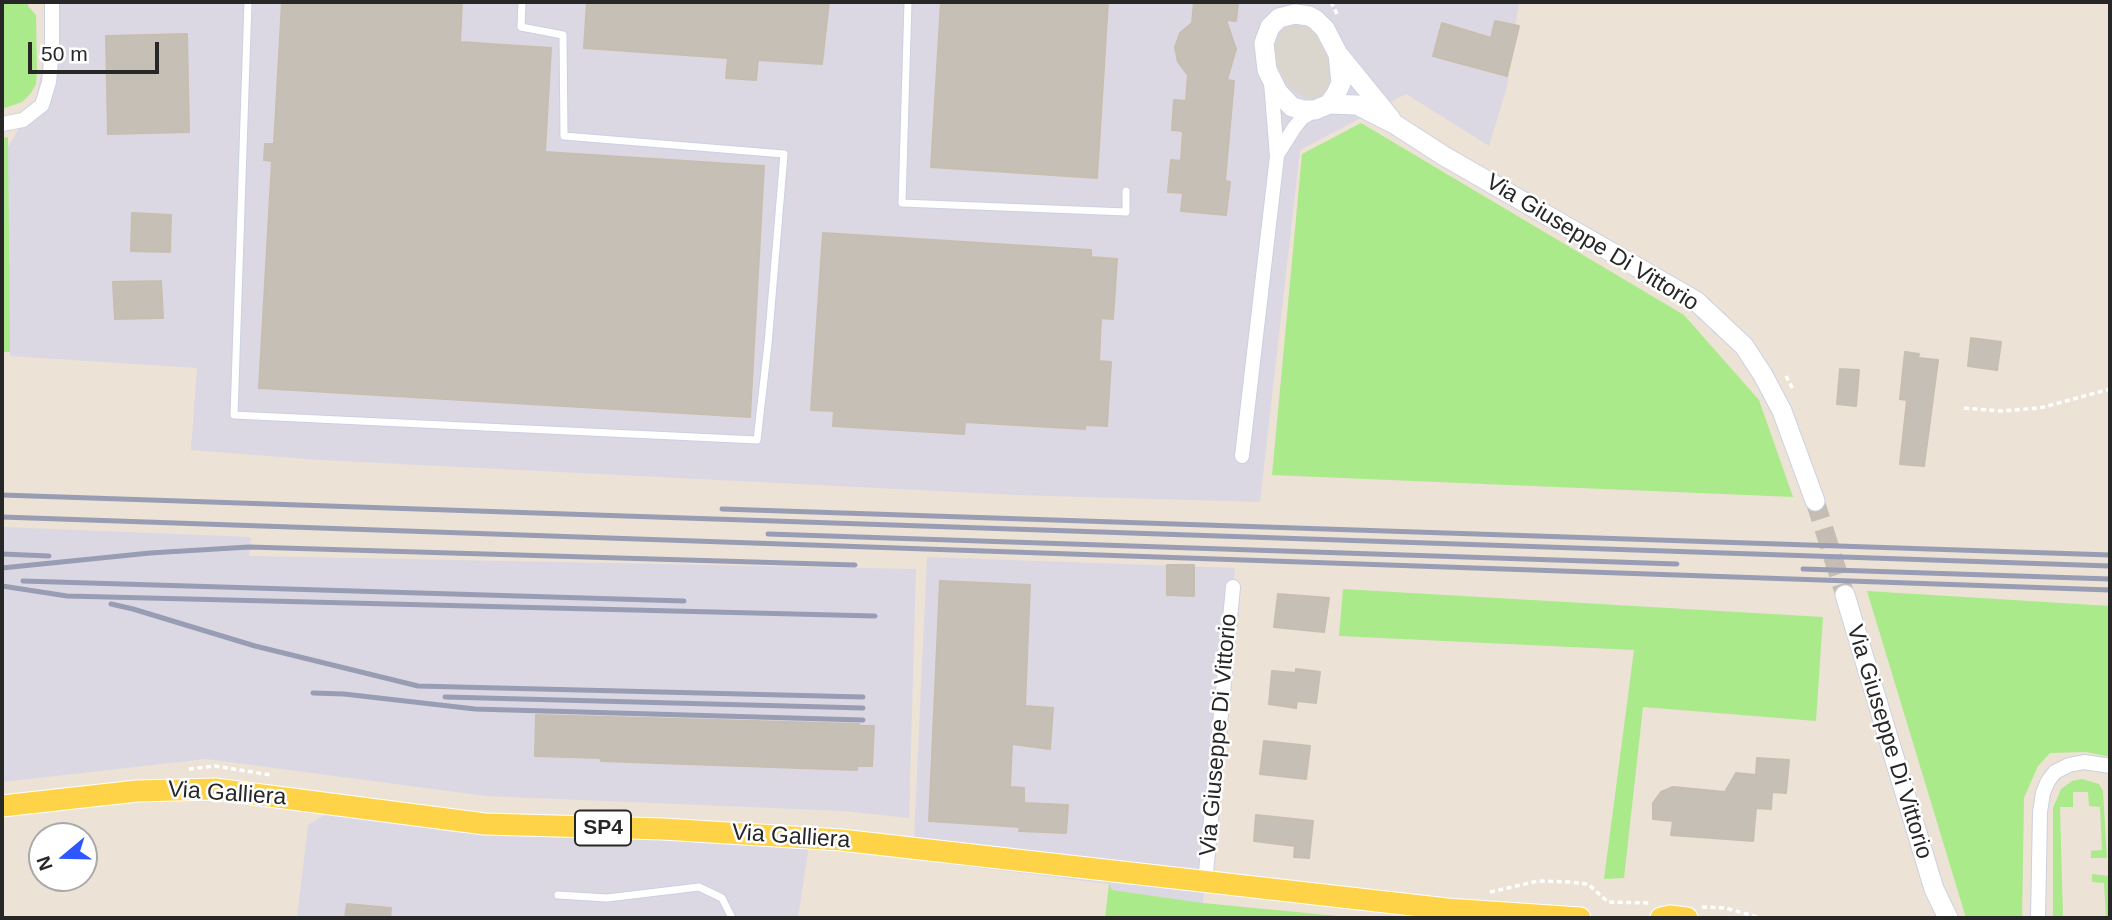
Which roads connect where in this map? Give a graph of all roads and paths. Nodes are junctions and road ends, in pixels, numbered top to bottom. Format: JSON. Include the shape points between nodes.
{"nodes":[{"id":1,"x":52,"y":2,"type":"edge"},
{"id":2,"x":248,"y":2,"type":"edge"},
{"id":3,"x":522,"y":2,"type":"edge"},
{"id":4,"x":908,"y":2,"type":"edge"},
{"id":5,"x":1276,"y":2,"type":"edge"},
{"id":6,"x":1318,"y":2,"type":"edge"},
{"id":7,"x":1270,"y":27,"type":"junction"},
{"id":8,"x":1325,"y":29,"type":"junction"},
{"id":9,"x":1338,"y":54,"type":"junction"},
{"id":10,"x":1270,"y":81,"type":"junction"},
{"id":11,"x":1322,"y":107,"type":"junction"},
{"id":12,"x":2,"y":124,"type":"edge"},
{"id":13,"x":1396,"y":125,"type":"junction"},
{"id":14,"x":1277,"y":156,"type":"junction"},
{"id":15,"x":1126,"y":191,"type":"dead end"},
{"id":16,"x":2110,"y":389,"type":"edge"},
{"id":17,"x":1964,"y":408,"type":"dead end"},
{"id":18,"x":1242,"y":456,"type":"dead end"},
{"id":19,"x":1815,"y":501,"type":"tunnel mouth"},
{"id":20,"x":1233,"y":587,"type":"dead end"},
{"id":21,"x":1844,"y":595,"type":"tunnel mouth"},
{"id":22,"x":2110,"y":766,"type":"edge"},
{"id":23,"x":2,"y":806,"type":"edge"},
{"id":24,"x":1205,"y":883,"type":"junction"},
{"id":25,"x":1934,"y":889,"type":"junction"},
{"id":26,"x":558,"y":895,"type":"dead end"},
{"id":27,"x":732,"y":918,"type":"edge"},
{"id":28,"x":1580,"y":918,"type":"edge"},
{"id":29,"x":1661,"y":918,"type":"edge"},
{"id":30,"x":1687,"y":918,"type":"edge"},
{"id":31,"x":1935,"y":918,"type":"edge"},
{"id":32,"x":1948,"y":918,"type":"edge"},
{"id":33,"x":2038,"y":918,"type":"edge"}],
"edges":[{"from":1,"to":12,"type":"street","via":[[49,82],[42,105],[23,120]]},
{"from":2,"to":3,"type":"lane","via":[[234,415],[757,440],[784,154],[564,136],[563,35],[522,27]]},
{"from":4,"to":15,"type":"lane","via":[[902,203],[1126,212]]},
{"from":5,"to":7,"type":"street","name":"Via Giuseppe Di Vittorio"},
{"from":6,"to":8,"type":"street","name":"Via Giuseppe Di Vittorio"},
{"from":7,"to":8,"type":"street","via":[[1279,18],[1295,14],[1309,16]]},
{"from":7,"to":10,"type":"street","name":"Via Giuseppe Di Vittorio","via":[[1264,43]]},
{"from":8,"to":9,"type":"street","name":"Via Giuseppe Di Vittorio"},
{"from":9,"to":11,"type":"street","name":"Via Giuseppe Di Vittorio","via":[[1341,83]]},
{"from":9,"to":13,"type":"street","name":"Via Giuseppe Di Vittorio"},
{"from":10,"to":11,"type":"street","name":"Via Giuseppe Di Vittorio","via":[[1292,107]]},
{"from":10,"to":14,"type":"street","name":"Via Giuseppe Di Vittorio"},
{"from":11,"to":13,"type":"street","name":"Via Giuseppe Di Vittorio","via":[[1357,105]]},
{"from":11,"to":14,"type":"street","name":"Via Giuseppe Di Vittorio","via":[[1294,128]]},
{"from":13,"to":19,"type":"street","name":"Via Giuseppe Di Vittorio","via":[[1696,301],[1744,346],[1763,375],[1782,411]]},
{"from":14,"to":18,"type":"street","name":"Via Giuseppe Di Vittorio"},
{"from":16,"to":17,"type":"path","via":[[2040,408]]},
{"from":20,"to":24,"type":"street","name":"Via Giuseppe Di Vittorio"},
{"from":21,"to":25,"type":"street","name":"Via Giuseppe Di Vittorio"},
{"from":22,"to":33,"type":"street","via":[[2069,765],[2055,772],[2042,793]]},
{"from":23,"to":24,"type":"main road","name":"Via Galliera","number":"SP4","via":[[137,791],[215,789],[485,824],[841,840]]},
{"from":24,"to":28,"type":"main road","name":"Via Galliera","number":"SP4"},
{"from":25,"to":31,"type":"street","name":"Via Giuseppe Di Vittorio"},
{"from":25,"to":32,"type":"street","name":"Via Giuseppe Di Vittorio"},
{"from":26,"to":27,"type":"lane","via":[[607,898],[699,887],[722,898]]},
{"from":29,"to":30,"type":"main road"}]}
